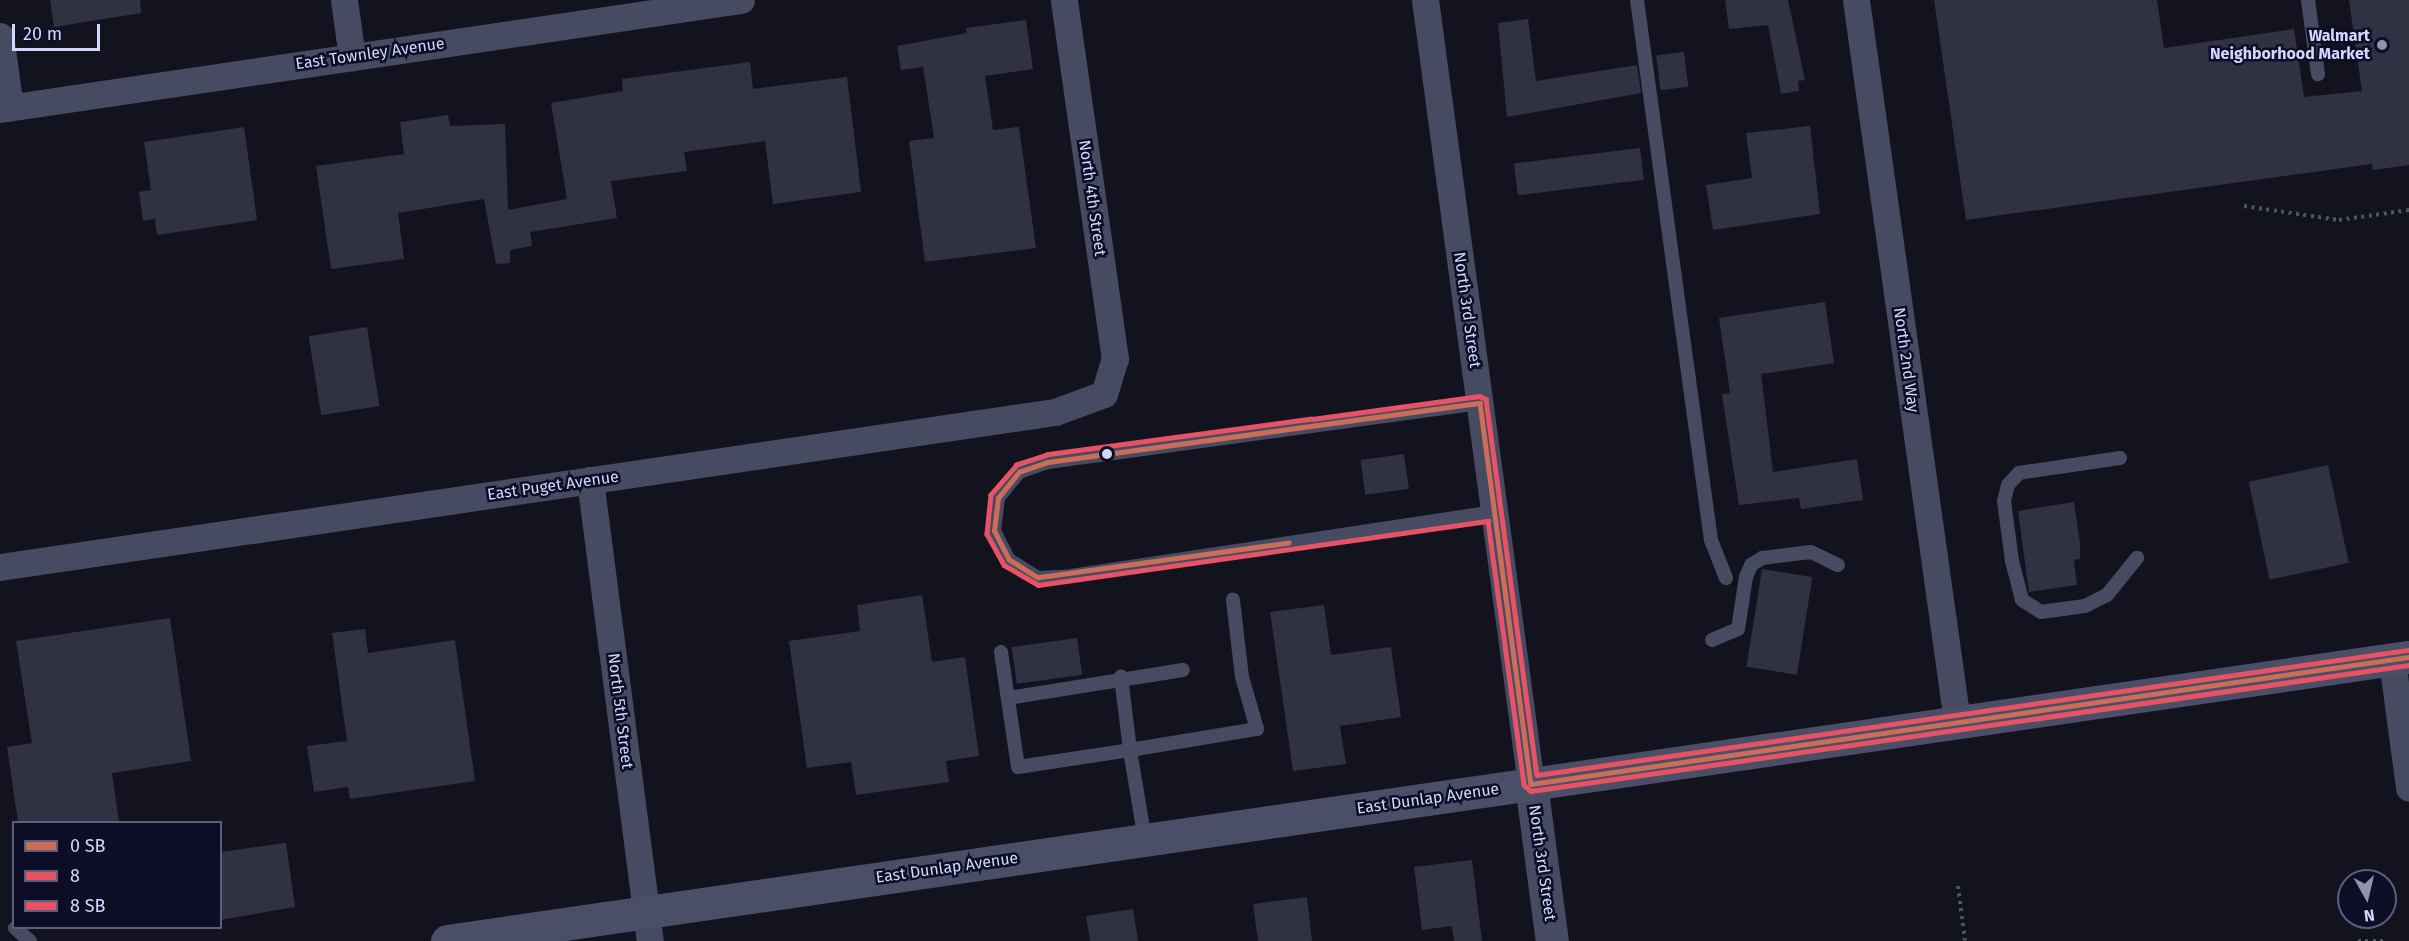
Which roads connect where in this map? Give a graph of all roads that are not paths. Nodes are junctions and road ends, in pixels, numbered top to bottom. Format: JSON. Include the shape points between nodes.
{"nodes":[{"id":1,"x":344,"y":0,"type":"edge"},
{"id":2,"x":741,"y":0,"type":"edge"},
{"id":3,"x":1064,"y":0,"type":"edge"},
{"id":4,"x":1425,"y":0,"type":"edge"},
{"id":5,"x":1637,"y":0,"type":"edge"},
{"id":6,"x":1856,"y":0,"type":"edge"},
{"id":7,"x":2308,"y":0,"type":"edge"},
{"id":8,"x":702,"y":3,"type":"edge"},
{"id":9,"x":0,"y":36,"type":"edge"},
{"id":10,"x":352,"y":57,"type":"junction"},
{"id":11,"x":2318,"y":74,"type":"dead end"},
{"id":12,"x":5,"y":108,"type":"edge"},
{"id":13,"x":1104,"y":394,"type":"joint"},
{"id":14,"x":1480,"y":403,"type":"junction"},
{"id":15,"x":2120,"y":458,"type":"dead end"},
{"id":16,"x":590,"y":480,"type":"junction"},
{"id":17,"x":1494,"y":512,"type":"junction"},
{"id":18,"x":2137,"y":558,"type":"dead end"},
{"id":19,"x":1839,"y":565,"type":"dead end"},
{"id":20,"x":0,"y":567,"type":"edge"},
{"id":21,"x":1726,"y":578,"type":"dead end"},
{"id":22,"x":1233,"y":600,"type":"dead end"},
{"id":23,"x":1712,"y":640,"type":"dead end"},
{"id":24,"x":1001,"y":652,"type":"dead end"},
{"id":25,"x":2401,"y":658,"type":"edge"},
{"id":26,"x":1183,"y":669,"type":"dead end"},
{"id":27,"x":1121,"y":677,"type":"junction"},
{"id":28,"x":1008,"y":698,"type":"junction"},
{"id":29,"x":1957,"y":721,"type":"junction"},
{"id":30,"x":1130,"y":750,"type":"junction"},
{"id":31,"x":1531,"y":784,"type":"junction"},
{"id":32,"x":2409,"y":788,"type":"edge"},
{"id":33,"x":1145,"y":840,"type":"junction"},
{"id":34,"x":647,"y":926,"type":"edge"},
{"id":35,"x":17,"y":929,"type":"edge"},
{"id":36,"x":30,"y":941,"type":"edge"},
{"id":37,"x":447,"y":941,"type":"edge"},
{"id":38,"x":1552,"y":941,"type":"edge"}],
"edges":[{"from":1,"to":10,"type":"street"},
{"from":2,"to":8,"type":"street","name":"East Townley Avenue"},
{"from":3,"to":13,"type":"street","name":"North 4th Street","via":[[1115,359]]},
{"from":4,"to":14,"type":"street","name":"North 3rd Street"},
{"from":5,"to":21,"type":"lane","via":[[1711,540]]},
{"from":6,"to":29,"type":"street","name":"North 2nd Way"},
{"from":7,"to":11,"type":"lane"},
{"from":8,"to":10,"type":"street","name":"East Townley Avenue"},
{"from":9,"to":12,"type":"street"},
{"from":10,"to":12,"type":"street","name":"East Townley Avenue"},
{"from":13,"to":16,"type":"street","name":"East Puget Avenue","via":[[1055,412]]},
{"from":14,"to":17,"type":"street","name":"North 3rd Street"},
{"from":14,"to":17,"type":"lane","via":[[1048,462],[1019,472],[998,498],[994,531],[1009,560],[1038,578]]},
{"from":15,"to":18,"type":"lane","via":[[2019,473],[2008,485],[2004,501],[2012,561],[2022,600],[2041,612],[2085,606],[2107,595]]},
{"from":16,"to":20,"type":"street","name":"East Puget Avenue"},
{"from":16,"to":34,"type":"street","name":"North 5th Street"},
{"from":17,"to":31,"type":"street","name":"North 3rd Street"},
{"from":19,"to":23,"type":"lane","via":[[1811,552],[1762,558],[1751,565],[1746,577],[1738,629]]},
{"from":22,"to":30,"type":"lane","via":[[1242,677],[1257,729]]},
{"from":24,"to":28,"type":"lane"},
{"from":25,"to":29,"type":"main road","name":"East Dunlap Avenue"},
{"from":25,"to":32,"type":"street"},
{"from":26,"to":27,"type":"lane"},
{"from":27,"to":28,"type":"lane"},
{"from":27,"to":30,"type":"lane"},
{"from":28,"to":30,"type":"lane","via":[[1018,767]]},
{"from":29,"to":31,"type":"main road","name":"East Dunlap Avenue"},
{"from":30,"to":33,"type":"lane"},
{"from":31,"to":33,"type":"main road","name":"East Dunlap Avenue"},
{"from":31,"to":38,"type":"street","name":"North 3rd Street"},
{"from":33,"to":34,"type":"main road","name":"East Dunlap Avenue"},
{"from":34,"to":37,"type":"main road","name":"East Dunlap Avenue"},
{"from":35,"to":36,"type":"lane"}]}
